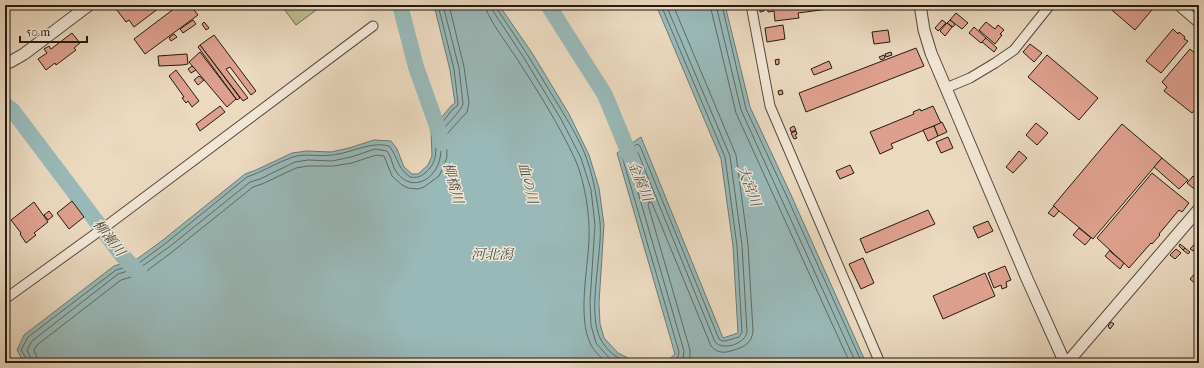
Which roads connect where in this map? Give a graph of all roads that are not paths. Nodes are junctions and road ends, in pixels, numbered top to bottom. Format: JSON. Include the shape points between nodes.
{"nodes":[{"id":1,"x":89,"y":5,"type":"edge"},
{"id":2,"x":751,"y":5,"type":"edge"},
{"id":3,"x":920,"y":5,"type":"edge"},
{"id":4,"x":1050,"y":5,"type":"edge"},
{"id":5,"x":1185,"y":7,"type":"edge"},
{"id":6,"x":1199,"y":23,"type":"edge"},
{"id":7,"x":373,"y":26,"type":"dead end"},
{"id":8,"x":5,"y":60,"type":"edge"},
{"id":9,"x":946,"y":88,"type":"junction"},
{"id":10,"x":1199,"y":209,"type":"edge"},
{"id":11,"x":5,"y":299,"type":"edge"},
{"id":12,"x":880,"y":363,"type":"edge"},
{"id":13,"x":1066,"y":363,"type":"edge"}],
"edges":[{"from":1,"to":8,"type":"street","via":[[24,54],[10,62]]},
{"from":2,"to":12,"type":"street","via":[[770,106]]},
{"from":3,"to":9,"type":"street","via":[[931,53]]},
{"from":4,"to":9,"type":"street","via":[[1014,50],[970,78]]},
{"from":5,"to":6,"type":"street"},
{"from":7,"to":11,"type":"street"},
{"from":9,"to":13,"type":"street","via":[[1028,282]]},
{"from":10,"to":13,"type":"street"}]}
